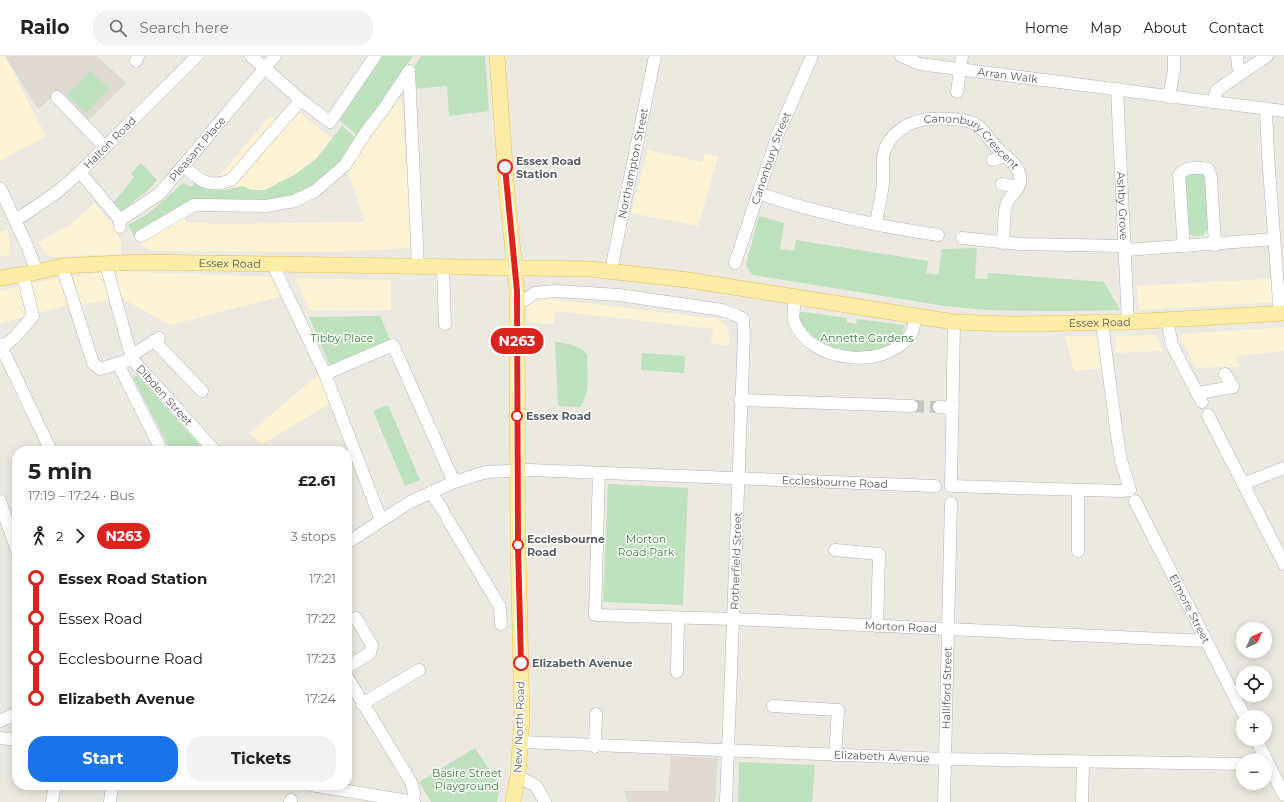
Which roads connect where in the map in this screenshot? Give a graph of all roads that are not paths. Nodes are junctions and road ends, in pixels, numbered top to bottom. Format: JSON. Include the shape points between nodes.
{"nodes":[{"id":1,"x":197,"y":56,"type":"edge"},
{"id":2,"x":252,"y":56,"type":"edge"},
{"id":3,"x":275,"y":56,"type":"edge"},
{"id":4,"x":375,"y":56,"type":"edge"},
{"id":5,"x":497,"y":56,"type":"edge"},
{"id":6,"x":656,"y":56,"type":"edge"},
{"id":7,"x":812,"y":56,"type":"edge"},
{"id":8,"x":901,"y":56,"type":"edge"},
{"id":9,"x":962,"y":56,"type":"edge"},
{"id":10,"x":1174,"y":56,"type":"edge"},
{"id":11,"x":1237,"y":56,"type":"edge"},
{"id":12,"x":1267,"y":56,"type":"edge"},
{"id":13,"x":266,"y":68,"type":"junction"},
{"id":14,"x":960,"y":69,"type":"junction"},
{"id":15,"x":1241,"y":73,"type":"junction"},
{"id":16,"x":1117,"y":89,"type":"junction"},
{"id":17,"x":957,"y":92,"type":"dead end"},
{"id":18,"x":57,"y":97,"type":"dead end"},
{"id":19,"x":1169,"y":97,"type":"junction"},
{"id":20,"x":301,"y":100,"type":"junction"},
{"id":21,"x":1213,"y":102,"type":"junction"},
{"id":22,"x":1266,"y":108,"type":"junction"},
{"id":23,"x":1284,"y":110,"type":"edge"},
{"id":24,"x":105,"y":147,"type":"junction"},
{"id":25,"x":1006,"y":156,"type":"junction"},
{"id":26,"x":993,"y":160,"type":"dead end"},
{"id":27,"x":184,"y":166,"type":"junction"},
{"id":28,"x":80,"y":172,"type":"junction"},
{"id":29,"x":1002,"y":184,"type":"dead end"},
{"id":30,"x":1018,"y":187,"type":"junction"},
{"id":31,"x":0,"y":188,"type":"edge"},
{"id":32,"x":758,"y":193,"type":"junction"},
{"id":33,"x":1278,"y":214,"type":"edge"},
{"id":34,"x":16,"y":220,"type":"junction"},
{"id":35,"x":876,"y":224,"type":"junction"},
{"id":36,"x":938,"y":235,"type":"dead end"},
{"id":37,"x":141,"y":236,"type":"dead end"},
{"id":38,"x":962,"y":238,"type":"dead end"},
{"id":39,"x":1274,"y":240,"type":"junction"},
{"id":40,"x":1004,"y":243,"type":"junction"},
{"id":41,"x":1215,"y":245,"type":"junction"},
{"id":42,"x":1184,"y":247,"type":"junction"},
{"id":43,"x":1126,"y":248,"type":"junction"},
{"id":44,"x":735,"y":263,"type":"dead end"},
{"id":45,"x":106,"y":264,"type":"junction"},
{"id":46,"x":273,"y":265,"type":"junction"},
{"id":47,"x":62,"y":266,"type":"junction"},
{"id":48,"x":418,"y":267,"type":"junction"},
{"id":49,"x":443,"y":267,"type":"junction"},
{"id":50,"x":515,"y":268,"type":"junction"},
{"id":51,"x":611,"y":270,"type":"junction"},
{"id":52,"x":30,"y":274,"type":"junction"},
{"id":53,"x":0,"y":278,"type":"edge"},
{"id":54,"x":795,"y":297,"type":"junction"},
{"id":55,"x":517,"y":305,"type":"junction"},
{"id":56,"x":1282,"y":313,"type":"edge"},
{"id":57,"x":916,"y":316,"type":"junction"},
{"id":58,"x":1167,"y":320,"type":"junction"},
{"id":59,"x":954,"y":322,"type":"junction"},
{"id":60,"x":1128,"y":322,"type":"junction"},
{"id":61,"x":1102,"y":323,"type":"junction"},
{"id":62,"x":445,"y":324,"type":"dead end"},
{"id":63,"x":1,"y":345,"type":"edge"},
{"id":64,"x":132,"y":357,"type":"junction"},
{"id":65,"x":118,"y":364,"type":"junction"},
{"id":66,"x":325,"y":374,"type":"junction"},
{"id":67,"x":1226,"y":374,"type":"dead end"},
{"id":68,"x":202,"y":391,"type":"dead end"},
{"id":69,"x":740,"y":400,"type":"junction"},
{"id":70,"x":912,"y":406,"type":"tunnel mouth"},
{"id":71,"x":939,"y":407,"type":"tunnel mouth"},
{"id":72,"x":953,"y":408,"type":"junction"},
{"id":73,"x":1208,"y":415,"type":"dead end"},
{"id":74,"x":49,"y":446,"type":"edge"},
{"id":75,"x":159,"y":446,"type":"edge"},
{"id":76,"x":211,"y":446,"type":"edge"},
{"id":77,"x":1284,"y":468,"type":"edge"},
{"id":78,"x":518,"y":470,"type":"junction"},
{"id":79,"x":599,"y":473,"type":"junction"},
{"id":80,"x":739,"y":478,"type":"junction"},
{"id":81,"x":454,"y":482,"type":"junction"},
{"id":82,"x":1243,"y":484,"type":"junction"},
{"id":83,"x":935,"y":486,"type":"dead end"},
{"id":84,"x":1078,"y":491,"type":"junction"},
{"id":85,"x":431,"y":492,"type":"junction"},
{"id":86,"x":1132,"y":496,"type":"junction"},
{"id":87,"x":0,"y":501,"type":"edge"},
{"id":88,"x":951,"y":503,"type":"dead end"},
{"id":89,"x":381,"y":520,"type":"junction"},
{"id":90,"x":12,"y":536,"type":"edge"},
{"id":91,"x":352,"y":540,"type":"edge"},
{"id":92,"x":835,"y":550,"type":"dead end"},
{"id":93,"x":1078,"y":551,"type":"dead end"},
{"id":94,"x":1284,"y":564,"type":"edge"},
{"id":95,"x":356,"y":618,"type":"dead end"},
{"id":96,"x":678,"y":618,"type":"junction"},
{"id":97,"x":733,"y":619,"type":"junction"},
{"id":98,"x":501,"y":624,"type":"dead end"},
{"id":99,"x":877,"y":626,"type":"junction"},
{"id":100,"x":949,"y":630,"type":"junction"},
{"id":101,"x":1206,"y":641,"type":"junction"},
{"id":102,"x":352,"y":664,"type":"edge"},
{"id":103,"x":418,"y":670,"type":"dead end"},
{"id":104,"x":677,"y":672,"type":"dead end"},
{"id":105,"x":352,"y":686,"type":"edge"},
{"id":106,"x":362,"y":704,"type":"junction"},
{"id":107,"x":773,"y":706,"type":"dead end"},
{"id":108,"x":1240,"y":710,"type":"edge"},
{"id":109,"x":596,"y":714,"type":"dead end"},
{"id":110,"x":12,"y":715,"type":"edge"},
{"id":111,"x":0,"y":721,"type":"edge"},
{"id":112,"x":0,"y":738,"type":"edge"},
{"id":113,"x":12,"y":739,"type":"edge"},
{"id":114,"x":521,"y":742,"type":"junction"},
{"id":115,"x":595,"y":747,"type":"junction"},
{"id":116,"x":729,"y":751,"type":"junction"},
{"id":117,"x":836,"y":755,"type":"junction"},
{"id":118,"x":945,"y":759,"type":"junction"},
{"id":119,"x":1084,"y":762,"type":"junction"},
{"id":120,"x":1236,"y":764,"type":"edge"},
{"id":121,"x":1272,"y":771,"type":"edge"},
{"id":122,"x":518,"y":776,"type":"junction"},
{"id":123,"x":54,"y":790,"type":"edge"},
{"id":124,"x":111,"y":790,"type":"edge"},
{"id":125,"x":341,"y":790,"type":"edge"},
{"id":126,"x":1284,"y":795,"type":"edge"},
{"id":127,"x":52,"y":802,"type":"edge"},
{"id":128,"x":110,"y":802,"type":"edge"},
{"id":129,"x":414,"y":802,"type":"edge"},
{"id":130,"x":513,"y":802,"type":"edge"},
{"id":131,"x":545,"y":802,"type":"edge"},
{"id":132,"x":726,"y":802,"type":"edge"},
{"id":133,"x":944,"y":802,"type":"edge"},
{"id":134,"x":1082,"y":802,"type":"edge"}],
"edges":[{"from":1,"to":24,"type":"street","name":"Halton Road"},
{"from":2,"to":13,"type":"street"},
{"from":3,"to":13,"type":"street","name":"Pleasant Place"},
{"from":4,"to":20,"type":"street","via":[[330,122]]},
{"from":5,"to":50,"type":"main road","name":"New North Road"},
{"from":6,"to":51,"type":"street","name":"Northampton Street"},
{"from":7,"to":32,"type":"street","name":"Canonbury Street","via":[[778,134]]},
{"from":8,"to":14,"type":"street","name":"Arran Walk","via":[[920,64]]},
{"from":9,"to":14,"type":"street"},
{"from":10,"to":19,"type":"street"},
{"from":11,"to":15,"type":"street"},
{"from":12,"to":15,"type":"street"},
{"from":13,"to":20,"type":"street"},
{"from":13,"to":27,"type":"street","name":"Pleasant Place"},
{"from":14,"to":16,"type":"street","name":"Arran Walk"},
{"from":14,"to":17,"type":"street"},
{"from":15,"to":21,"type":"street","via":[[1217,90]]},
{"from":16,"to":19,"type":"street","name":"Arran Walk"},
{"from":16,"to":43,"type":"street","name":"Ashby Grove"},
{"from":18,"to":24,"type":"street"},
{"from":19,"to":21,"type":"street","name":"Arran Walk"},
{"from":20,"to":27,"type":"street","via":[[231,180],[220,184],[204,182]]},
{"from":21,"to":22,"type":"street","name":"Arran Walk"},
{"from":22,"to":23,"type":"street","name":"Arran Walk"},
{"from":22,"to":33,"type":"street"},
{"from":24,"to":28,"type":"street","name":"Halton Road"},
{"from":25,"to":26,"type":"street"},
{"from":25,"to":30,"type":"street","name":"Canonbury Crescent","via":[[1019,171]]},
{"from":25,"to":35,"type":"street","name":"Canonbury Crescent","via":[[977,125],[967,121],[928,118],[905,125],[886,145]]},
{"from":27,"to":28,"type":"street","name":"Pleasant Place","via":[[159,194],[120,224]]},
{"from":28,"to":34,"type":"street","name":"Halton Road","via":[[56,193]]},
{"from":29,"to":30,"type":"street"},
{"from":30,"to":40,"type":"street","name":"Canonbury Crescent","via":[[1006,207]]},
{"from":31,"to":34,"type":"street"},
{"from":32,"to":35,"type":"street","via":[[798,207]]},
{"from":32,"to":44,"type":"street","name":"Canonbury Street"},
{"from":33,"to":39,"type":"street"},
{"from":34,"to":52,"type":"street","via":[[28,248]]},
{"from":35,"to":36,"type":"street"},
{"from":37,"to":48,"type":"street","via":[[194,205],[266,206],[294,201],[315,191],[345,166],[409,71]]},
{"from":38,"to":40,"type":"street"},
{"from":39,"to":41,"type":"street"},
{"from":39,"to":56,"type":"street"},
{"from":40,"to":43,"type":"street"},
{"from":41,"to":42,"type":"street"},
{"from":41,"to":42,"type":"street","via":[[1211,177],[1208,169],[1200,167],[1187,169],[1179,175]]},
{"from":42,"to":43,"type":"street"},
{"from":43,"to":60,"type":"street","name":"Ashby Grove"},
{"from":45,"to":46,"type":"main road","name":"Essex Road","via":[[221,262]]},
{"from":45,"to":47,"type":"main road","name":"Essex Road"},
{"from":45,"to":64,"type":"street","name":"Dibden Street"},
{"from":46,"to":48,"type":"main road","name":"Essex Road"},
{"from":46,"to":66,"type":"street"},
{"from":47,"to":52,"type":"main road","name":"Essex Road"},
{"from":47,"to":65,"type":"street","via":[[93,363],[100,369]]},
{"from":48,"to":49,"type":"main road","name":"Essex Road"},
{"from":49,"to":50,"type":"main road","name":"Essex Road"},
{"from":49,"to":62,"type":"street"},
{"from":50,"to":51,"type":"main road","name":"Essex Road"},
{"from":50,"to":55,"type":"main road","name":"New North Road"},
{"from":51,"to":54,"type":"main road","name":"Essex Road"},
{"from":52,"to":53,"type":"main road","name":"Essex Road"},
{"from":52,"to":63,"type":"street","via":[[33,316],[14,338]]},
{"from":54,"to":57,"type":"main road","name":"Essex Road"},
{"from":54,"to":57,"type":"street","via":[[793,320],[805,340],[824,351],[848,356],[870,358],[900,346],[912,332]]},
{"from":55,"to":69,"type":"street","name":"Rotherfield Street","via":[[535,294],[556,291],[619,295],[722,310],[736,315],[743,319],[744,335]]},
{"from":55,"to":78,"type":"main road","name":"New North Road"},
{"from":56,"to":58,"type":"main road","name":"Essex Road"},
{"from":57,"to":59,"type":"main road","name":"Essex Road"},
{"from":58,"to":60,"type":"main road","name":"Essex Road"},
{"from":58,"to":67,"type":"street","via":[[1170,341],[1200,398],[1233,387]]},
{"from":59,"to":61,"type":"main road","name":"Essex Road"},
{"from":59,"to":72,"type":"street"},
{"from":60,"to":61,"type":"main road","name":"Essex Road"},
{"from":61,"to":86,"type":"street","name":"Elmore Street","via":[[1110,430]]},
{"from":63,"to":74,"type":"street"},
{"from":64,"to":65,"type":"street"},
{"from":64,"to":68,"type":"street","via":[[156,340]]},
{"from":64,"to":76,"type":"street","name":"Dibden Street"},
{"from":65,"to":75,"type":"street"},
{"from":66,"to":81,"type":"street","via":[[393,345]]},
{"from":66,"to":89,"type":"street"},
{"from":69,"to":70,"type":"street"},
{"from":69,"to":80,"type":"street","name":"Rotherfield Street"},
{"from":71,"to":72,"type":"street"},
{"from":72,"to":84,"type":"street","via":[[951,486]]},
{"from":73,"to":82,"type":"street"},
{"from":77,"to":82,"type":"street"},
{"from":78,"to":79,"type":"street","name":"Ecclesbourne Road"},
{"from":78,"to":81,"type":"street","name":"Ecclesbourne Road","via":[[486,472]]},
{"from":78,"to":114,"type":"main road","name":"New North Road"},
{"from":79,"to":80,"type":"street","name":"Ecclesbourne Road"},
{"from":79,"to":96,"type":"street","name":"Morton Road","via":[[595,615]]},
{"from":80,"to":83,"type":"street","name":"Ecclesbourne Road"},
{"from":80,"to":97,"type":"street","name":"Rotherfield Street"},
{"from":81,"to":85,"type":"street","name":"Ecclesbourne Road"},
{"from":82,"to":94,"type":"street"},
{"from":84,"to":86,"type":"street"},
{"from":84,"to":93,"type":"street"},
{"from":85,"to":89,"type":"street","name":"Ecclesbourne Road"},
{"from":85,"to":98,"type":"street","via":[[500,607]]},
{"from":86,"to":101,"type":"street","name":"Elmore Street"},
{"from":87,"to":90,"type":"street"},
{"from":88,"to":100,"type":"street","name":"Halliford Street"},
{"from":89,"to":91,"type":"street","name":"Ecclesbourne Road"},
{"from":92,"to":99,"type":"street","via":[[879,554]]},
{"from":95,"to":102,"type":"street","via":[[372,645],[370,653]]},
{"from":96,"to":97,"type":"street","name":"Morton Road"},
{"from":96,"to":104,"type":"street"},
{"from":97,"to":99,"type":"street","name":"Morton Road"},
{"from":97,"to":116,"type":"street","name":"Rotherfield Street"},
{"from":99,"to":100,"type":"street","name":"Morton Road"},
{"from":100,"to":101,"type":"street","name":"Morton Road"},
{"from":100,"to":118,"type":"street","name":"Halliford Street"},
{"from":101,"to":108,"type":"street","name":"Elmore Street"},
{"from":103,"to":106,"type":"street"},
{"from":105,"to":106,"type":"street"},
{"from":106,"to":129,"type":"street","via":[[411,782]]},
{"from":107,"to":117,"type":"street","via":[[838,710]]},
{"from":109,"to":115,"type":"street"},
{"from":110,"to":111,"type":"street"},
{"from":112,"to":113,"type":"street"},
{"from":114,"to":115,"type":"street","name":"Elizabeth Avenue"},
{"from":114,"to":122,"type":"main road","name":"New North Road"},
{"from":115,"to":116,"type":"street","name":"Elizabeth Avenue"},
{"from":116,"to":117,"type":"street","name":"Elizabeth Avenue"},
{"from":116,"to":132,"type":"street","name":"Rotherfield Street"},
{"from":117,"to":118,"type":"street","name":"Elizabeth Avenue"},
{"from":118,"to":119,"type":"street","name":"Elizabeth Avenue"},
{"from":118,"to":133,"type":"street","name":"Halliford Street"},
{"from":119,"to":120,"type":"street","name":"Elizabeth Avenue"},
{"from":119,"to":134,"type":"street"},
{"from":121,"to":126,"type":"street"},
{"from":122,"to":130,"type":"main road","name":"New North Road"},
{"from":122,"to":131,"type":"street","via":[[536,786]]},
{"from":123,"to":127,"type":"street"},
{"from":124,"to":128,"type":"street"},
{"from":125,"to":129,"type":"street"}]}
